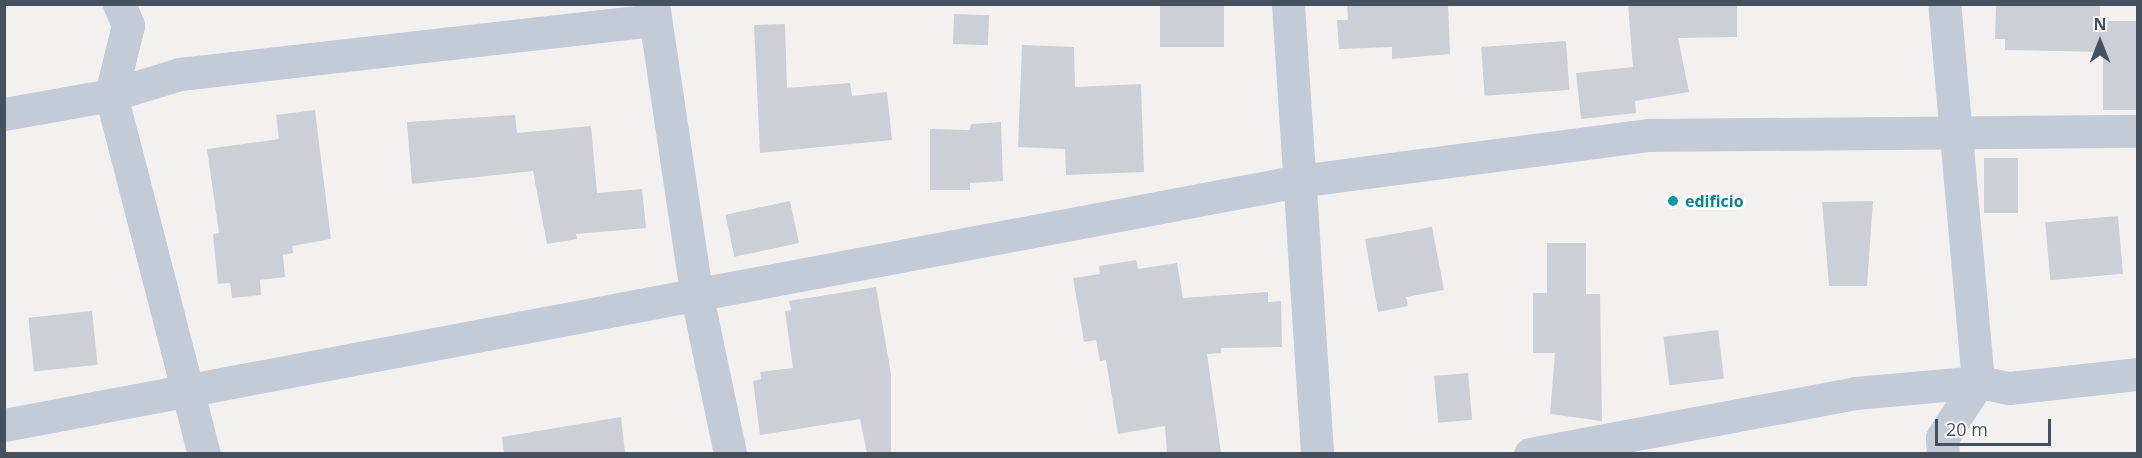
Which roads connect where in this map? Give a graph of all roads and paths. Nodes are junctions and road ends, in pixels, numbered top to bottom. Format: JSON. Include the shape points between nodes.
{"nodes":[{"id":1,"x":119,"y":4,"type":"edge"},
{"id":2,"x":1288,"y":4,"type":"edge"},
{"id":3,"x":1944,"y":4,"type":"edge"},
{"id":4,"x":654,"y":12,"type":"edge"},
{"id":5,"x":111,"y":95,"type":"junction"},
{"id":6,"x":4,"y":114,"type":"edge"},
{"id":7,"x":2138,"y":131,"type":"edge"},
{"id":8,"x":1955,"y":132,"type":"junction"},
{"id":9,"x":1299,"y":181,"type":"junction"},
{"id":10,"x":696,"y":292,"type":"junction"},
{"id":11,"x":2138,"y":374,"type":"edge"},
{"id":12,"x":1978,"y":382,"type":"junction"},
{"id":13,"x":186,"y":390,"type":"junction"},
{"id":14,"x":4,"y":425,"type":"edge"},
{"id":15,"x":204,"y":453,"type":"edge"},
{"id":16,"x":730,"y":453,"type":"edge"},
{"id":17,"x":1317,"y":453,"type":"edge"},
{"id":18,"x":1530,"y":453,"type":"edge"},
{"id":19,"x":1943,"y":453,"type":"edge"}],
"edges":[{"from":1,"to":5,"type":"street","via":[[128,25]]},
{"from":2,"to":9,"type":"street"},
{"from":3,"to":8,"type":"street"},
{"from":4,"to":5,"type":"street","via":[[180,75]]},
{"from":4,"to":10,"type":"street"},
{"from":5,"to":6,"type":"street"},
{"from":5,"to":13,"type":"street"},
{"from":7,"to":8,"type":"street"},
{"from":8,"to":9,"type":"street","via":[[1649,135]]},
{"from":8,"to":12,"type":"street"},
{"from":9,"to":10,"type":"street"},
{"from":9,"to":17,"type":"street"},
{"from":10,"to":13,"type":"street"},
{"from":10,"to":16,"type":"street"},
{"from":11,"to":12,"type":"street","via":[[2009,388]]},
{"from":12,"to":18,"type":"street","via":[[1855,393]]},
{"from":12,"to":19,"type":"street","via":[[1942,438]]},
{"from":13,"to":14,"type":"street"},
{"from":13,"to":15,"type":"street"}]}
